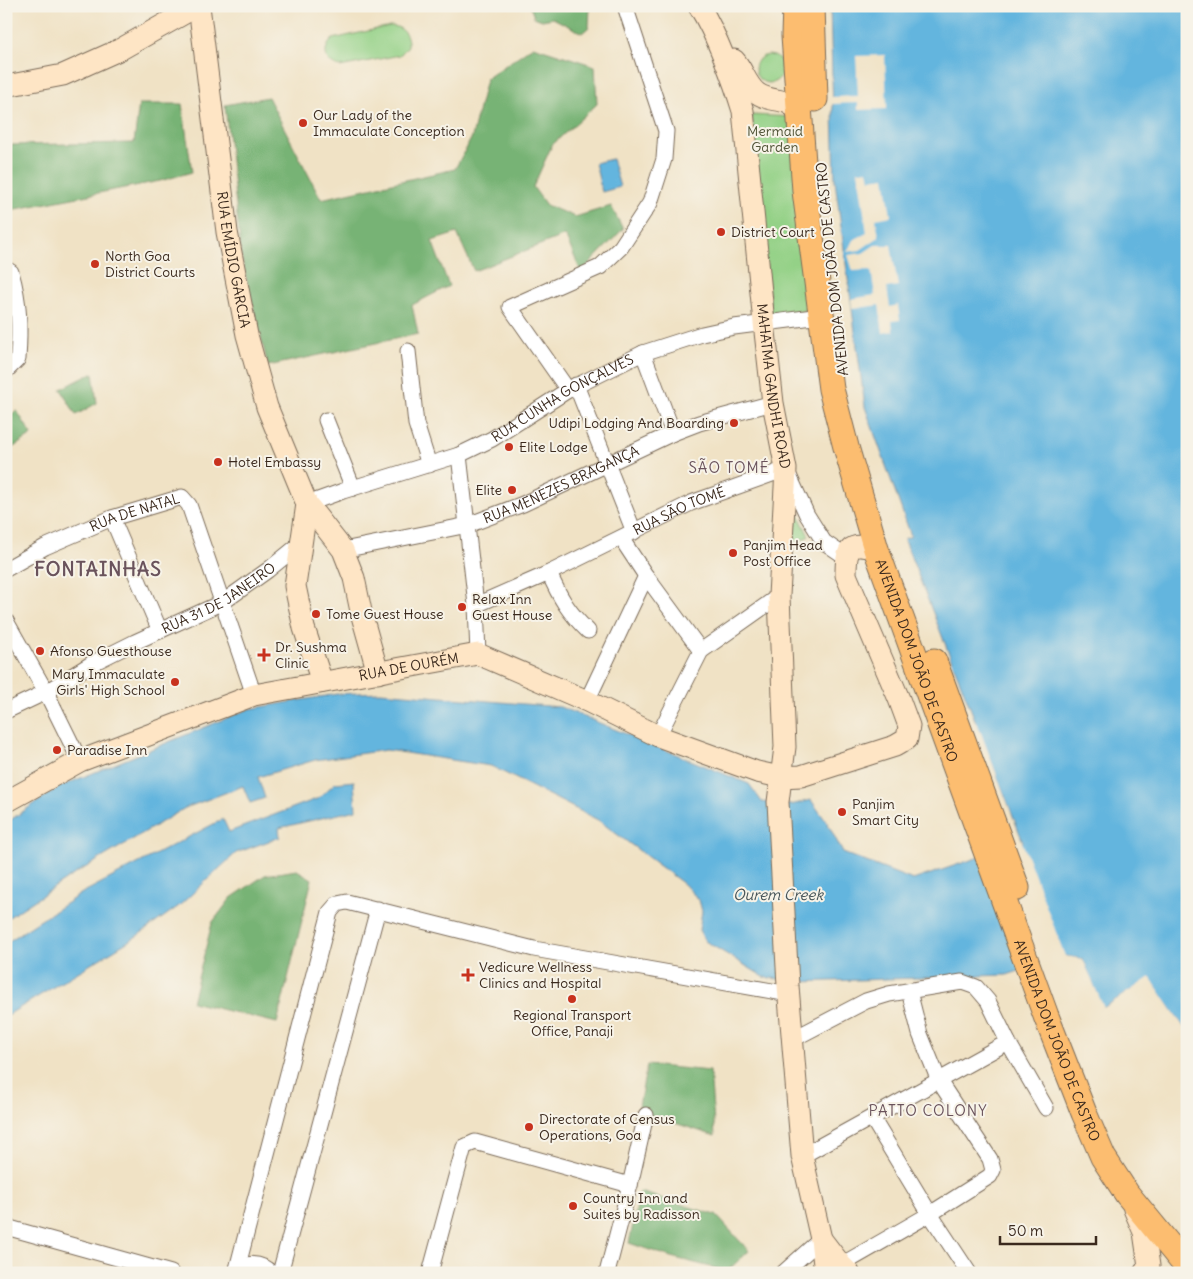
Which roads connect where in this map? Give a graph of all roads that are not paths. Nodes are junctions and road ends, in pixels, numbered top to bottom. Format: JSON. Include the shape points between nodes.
{"nodes":[{"id":1,"x":198,"y":6,"type":"edge"},
{"id":2,"x":625,"y":6,"type":"edge"},
{"id":3,"x":699,"y":6,"type":"edge"},
{"id":4,"x":795,"y":6,"type":"edge"},
{"id":5,"x":812,"y":6,"type":"edge"},
{"id":6,"x":717,"y":43,"type":"junction"},
{"id":7,"x":6,"y":86,"type":"edge"},
{"id":8,"x":800,"y":112,"type":"junction"},
{"id":9,"x":6,"y":269,"type":"edge"},
{"id":10,"x":821,"y":316,"type":"junction"},
{"id":11,"x":764,"y":323,"type":"junction"},
{"id":12,"x":408,"y":351,"type":"dead end"},
{"id":13,"x":643,"y":353,"type":"junction"},
{"id":14,"x":6,"y":370,"type":"edge"},
{"id":15,"x":572,"y":388,"type":"junction"},
{"id":16,"x":774,"y":402,"type":"junction"},
{"id":17,"x":326,"y":420,"type":"dead end"},
{"id":18,"x":672,"y":433,"type":"junction"},
{"id":19,"x":459,"y":455,"type":"junction"},
{"id":20,"x":429,"y":465,"type":"junction"},
{"id":21,"x":607,"y":465,"type":"junction"},
{"id":22,"x":786,"y":469,"type":"junction"},
{"id":23,"x":353,"y":488,"type":"junction"},
{"id":24,"x":307,"y":504,"type":"junction"},
{"id":25,"x":112,"y":518,"type":"junction"},
{"id":26,"x":468,"y":525,"type":"junction"},
{"id":27,"x":628,"y":535,"type":"junction"},
{"id":28,"x":300,"y":544,"type":"junction"},
{"id":29,"x":876,"y":548,"type":"junction"},
{"id":30,"x":343,"y":550,"type":"junction"},
{"id":31,"x":846,"y":557,"type":"junction"},
{"id":32,"x":6,"y":569,"type":"edge"},
{"id":33,"x":549,"y":574,"type":"junction"},
{"id":34,"x":646,"y":576,"type":"junction"},
{"id":35,"x":779,"y":596,"type":"junction"},
{"id":36,"x":223,"y":602,"type":"junction"},
{"id":37,"x":476,"y":605,"type":"junction"},
{"id":38,"x":6,"y":621,"type":"edge"},
{"id":39,"x":160,"y":631,"type":"junction"},
{"id":40,"x":588,"y":631,"type":"dead end"},
{"id":41,"x":701,"y":651,"type":"junction"},
{"id":42,"x":478,"y":654,"type":"junction"},
{"id":43,"x":378,"y":673,"type":"junction"},
{"id":44,"x":322,"y":682,"type":"junction"},
{"id":45,"x":46,"y":692,"type":"junction"},
{"id":46,"x":254,"y":695,"type":"junction"},
{"id":47,"x":587,"y":701,"type":"junction"},
{"id":48,"x":6,"y":711,"type":"edge"},
{"id":49,"x":950,"y":731,"type":"junction"},
{"id":50,"x":658,"y":736,"type":"junction"},
{"id":51,"x":80,"y":760,"type":"junction"},
{"id":52,"x":780,"y":777,"type":"junction"},
{"id":53,"x":6,"y":802,"type":"edge"},
{"id":54,"x":378,"y":910,"type":"junction"},
{"id":55,"x":788,"y":990,"type":"junction"},
{"id":56,"x":909,"y":991,"type":"junction"},
{"id":57,"x":1054,"y":1014,"type":"junction"},
{"id":58,"x":792,"y":1039,"type":"junction"},
{"id":59,"x":1008,"y":1042,"type":"junction"},
{"id":60,"x":939,"y":1081,"type":"junction"},
{"id":61,"x":1046,"y":1108,"type":"dead end"},
{"id":62,"x":646,"y":1115,"type":"dead end"},
{"id":63,"x":872,"y":1118,"type":"junction"},
{"id":64,"x":802,"y":1156,"type":"junction"},
{"id":65,"x":630,"y":1185,"type":"junction"},
{"id":66,"x":1127,"y":1194,"type":"junction"},
{"id":67,"x":930,"y":1214,"type":"junction"},
{"id":68,"x":6,"y":1227,"type":"edge"},
{"id":69,"x":821,"y":1239,"type":"junction"},
{"id":70,"x":1187,"y":1241,"type":"edge"},
{"id":71,"x":1187,"y":1267,"type":"edge"},
{"id":72,"x":839,"y":1270,"type":"edge"},
{"id":73,"x":236,"y":1271,"type":"edge"},
{"id":74,"x":171,"y":1273,"type":"edge"},
{"id":75,"x":271,"y":1273,"type":"edge"},
{"id":76,"x":280,"y":1273,"type":"edge"},
{"id":77,"x":430,"y":1273,"type":"edge"},
{"id":78,"x":607,"y":1273,"type":"edge"},
{"id":79,"x":783,"y":1273,"type":"edge"},
{"id":80,"x":969,"y":1273,"type":"edge"},
{"id":81,"x":1144,"y":1273,"type":"edge"}],
"edges":[{"from":1,"to":7,"type":"main road","via":[[122,49],[63,75]]},
{"from":1,"to":24,"type":"main road","name":"RUA EMÍDIO GARCIA","via":[[227,232],[241,307],[268,406]]},
{"from":2,"to":15,"type":"street","via":[[666,131],[664,159],[650,203],[621,247],[600,267],[510,307]]},
{"from":3,"to":6,"type":"main road","name":"MAHATMA GANDHI ROAD"},
{"from":4,"to":8,"type":"main road","name":"AVENIDA DOM JOÃO DE CASTRO"},
{"from":5,"to":49,"type":"main road","name":"AVENIDA DOM JOÃO DE CASTRO","via":[[821,189],[844,383],[855,434]]},
{"from":6,"to":8,"type":"main road","via":[[737,62],[753,89],[764,97],[793,104]]},
{"from":6,"to":11,"type":"main road","name":"MAHATMA GANDHI ROAD","via":[[743,111]]},
{"from":8,"to":10,"type":"main road","name":"AVENIDA DOM JOÃO DE CASTRO","via":[[805,191]]},
{"from":9,"to":14,"type":"street","via":[[12,272],[20,318],[18,360]]},
{"from":10,"to":11,"type":"street","name":"RUA CUNHA GONÇALVES"},
{"from":10,"to":29,"type":"main road","name":"AVENIDA DOM JOÃO DE CASTRO","via":[[831,390]]},
{"from":11,"to":13,"type":"street","name":"RUA CUNHA GONÇALVES","via":[[702,334]]},
{"from":11,"to":16,"type":"main road","name":"MAHATMA GANDHI ROAD"},
{"from":12,"to":20,"type":"street","via":[[416,424]]},
{"from":13,"to":15,"type":"street","name":"RUA CUNHA GONÇALVES"},
{"from":13,"to":18,"type":"street"},
{"from":15,"to":19,"type":"street","name":"RUA CUNHA GONÇALVES","via":[[492,439]]},
{"from":15,"to":21,"type":"street"},
{"from":16,"to":18,"type":"street","name":"RUA MENEZES BRAGANÇA"},
{"from":16,"to":22,"type":"main road","name":"MAHATMA GANDHI ROAD"},
{"from":17,"to":23,"type":"street"},
{"from":18,"to":21,"type":"street","name":"RUA MENEZES BRAGANÇA"},
{"from":19,"to":20,"type":"street","name":"RUA CUNHA GONÇALVES"},
{"from":19,"to":26,"type":"street"},
{"from":20,"to":23,"type":"street","name":"RUA CUNHA GONÇALVES"},
{"from":21,"to":26,"type":"street","name":"RUA MENEZES BRAGANÇA","via":[[523,504]]},
{"from":21,"to":27,"type":"street"},
{"from":22,"to":27,"type":"street","name":"RUA SÃO TOMÉ","via":[[691,503]]},
{"from":22,"to":31,"type":"street","via":[[807,515],[824,542]]},
{"from":22,"to":35,"type":"main road","name":"MAHATMA GANDHI ROAD"},
{"from":23,"to":24,"type":"street","name":"RUA CUNHA GONÇALVES"},
{"from":24,"to":28,"type":"main road"},
{"from":24,"to":30,"type":"main road","name":"RUA EMÍDIO GARCIA"},
{"from":25,"to":32,"type":"street","name":"RUA DE NATAL","via":[[45,547]]},
{"from":25,"to":36,"type":"street","name":"RUA DE NATAL","via":[[182,497],[189,504]]},
{"from":25,"to":39,"type":"street"},
{"from":26,"to":30,"type":"street","name":"RUA MENEZES BRAGANÇA"},
{"from":26,"to":37,"type":"street"},
{"from":27,"to":33,"type":"street","name":"RUA SÃO TOMÉ"},
{"from":27,"to":34,"type":"street"},
{"from":28,"to":36,"type":"street","name":"RUA 31 DE JANEIRO"},
{"from":28,"to":44,"type":"main road","name":"RUA 31 DE JANEIRO","via":[[295,586],[304,628]]},
{"from":29,"to":31,"type":"main road","via":[[862,544],[851,549]]},
{"from":29,"to":49,"type":"main road","name":"AVENIDA DOM JOÃO DE CASTRO"},
{"from":30,"to":43,"type":"main road","name":"RUA EMÍDIO GARCIA","via":[[354,578]]},
{"from":31,"to":52,"type":"main road","via":[[846,575],[909,726],[907,739],[895,746],[801,776]]},
{"from":33,"to":37,"type":"street","name":"RUA SÃO TOMÉ"},
{"from":33,"to":40,"type":"street","via":[[565,606]]},
{"from":34,"to":41,"type":"street"},
{"from":34,"to":47,"type":"street"},
{"from":35,"to":41,"type":"street"},
{"from":35,"to":52,"type":"main road","name":"MAHATMA GANDHI ROAD","via":[[785,747]]},
{"from":36,"to":39,"type":"street","name":"RUA 31 DE JANEIRO"},
{"from":36,"to":46,"type":"street","name":"RUA DE NATAL"},
{"from":37,"to":42,"type":"street"},
{"from":38,"to":45,"type":"street"},
{"from":39,"to":45,"type":"street","name":"RUA 31 DE JANEIRO","via":[[92,664]]},
{"from":41,"to":50,"type":"street"},
{"from":42,"to":43,"type":"main road","name":"RUA DE OURÉM"},
{"from":42,"to":47,"type":"main road"},
{"from":43,"to":44,"type":"main road","name":"RUA DE OURÉM"},
{"from":44,"to":46,"type":"main road","name":"RUA DE OURÉM"},
{"from":45,"to":48,"type":"street","name":"RUA 31 DE JANEIRO"},
{"from":45,"to":51,"type":"street"},
{"from":46,"to":51,"type":"main road","name":"RUA DE OURÉM"},
{"from":47,"to":50,"type":"main road"},
{"from":49,"to":57,"type":"main road","name":"AVENIDA DOM JOÃO DE CASTRO"},
{"from":50,"to":52,"type":"main road","via":[[757,772]]},
{"from":51,"to":53,"type":"main road","name":"RUA DE OURÉM"},
{"from":52,"to":55,"type":"main road","name":"MAHATMA GANDHI ROAD","via":[[778,802]]},
{"from":54,"to":55,"type":"street","via":[[534,949]]},
{"from":54,"to":73,"type":"street","via":[[347,902],[337,904],[330,912]]},
{"from":54,"to":76,"type":"street"},
{"from":55,"to":58,"type":"main road","name":"MAHATMA GANDHI ROAD"},
{"from":56,"to":58,"type":"street","via":[[866,1001]]},
{"from":56,"to":59,"type":"street","via":[[962,982],[976,987],[988,1001]]},
{"from":56,"to":60,"type":"street","via":[[920,1034]]},
{"from":57,"to":66,"type":"main road","name":"AVENIDA DOM JOÃO DE CASTRO","via":[[1084,1113],[1099,1148]]},
{"from":57,"to":70,"type":"main road","name":"AVENIDA DOM JOÃO DE CASTRO","via":[[1118,1149],[1140,1187]]},
{"from":58,"to":64,"type":"main road","name":"MAHATMA GANDHI ROAD"},
{"from":59,"to":60,"type":"street"},
{"from":59,"to":61,"type":"street"},
{"from":60,"to":63,"type":"street"},
{"from":60,"to":67,"type":"street","via":[[990,1159],[993,1170],[990,1176]]},
{"from":62,"to":65,"type":"street"},
{"from":63,"to":64,"type":"street"},
{"from":63,"to":67,"type":"street"},
{"from":64,"to":69,"type":"main road","name":"MAHATMA GANDHI ROAD"},
{"from":65,"to":77,"type":"street","via":[[475,1142],[464,1147]]},
{"from":65,"to":78,"type":"street"},
{"from":66,"to":71,"type":"main road","name":"AVENIDA DOM JOÃO DE CASTRO"},
{"from":66,"to":81,"type":"main road","via":[[1144,1232],[1148,1266]]},
{"from":67,"to":72,"type":"street"},
{"from":67,"to":80,"type":"street"},
{"from":68,"to":74,"type":"street"},
{"from":69,"to":72,"type":"main road","name":"MAHATMA GANDHI ROAD"},
{"from":69,"to":79,"type":"street"},
{"from":73,"to":75,"type":"street","via":[[253,1264]]}]}
